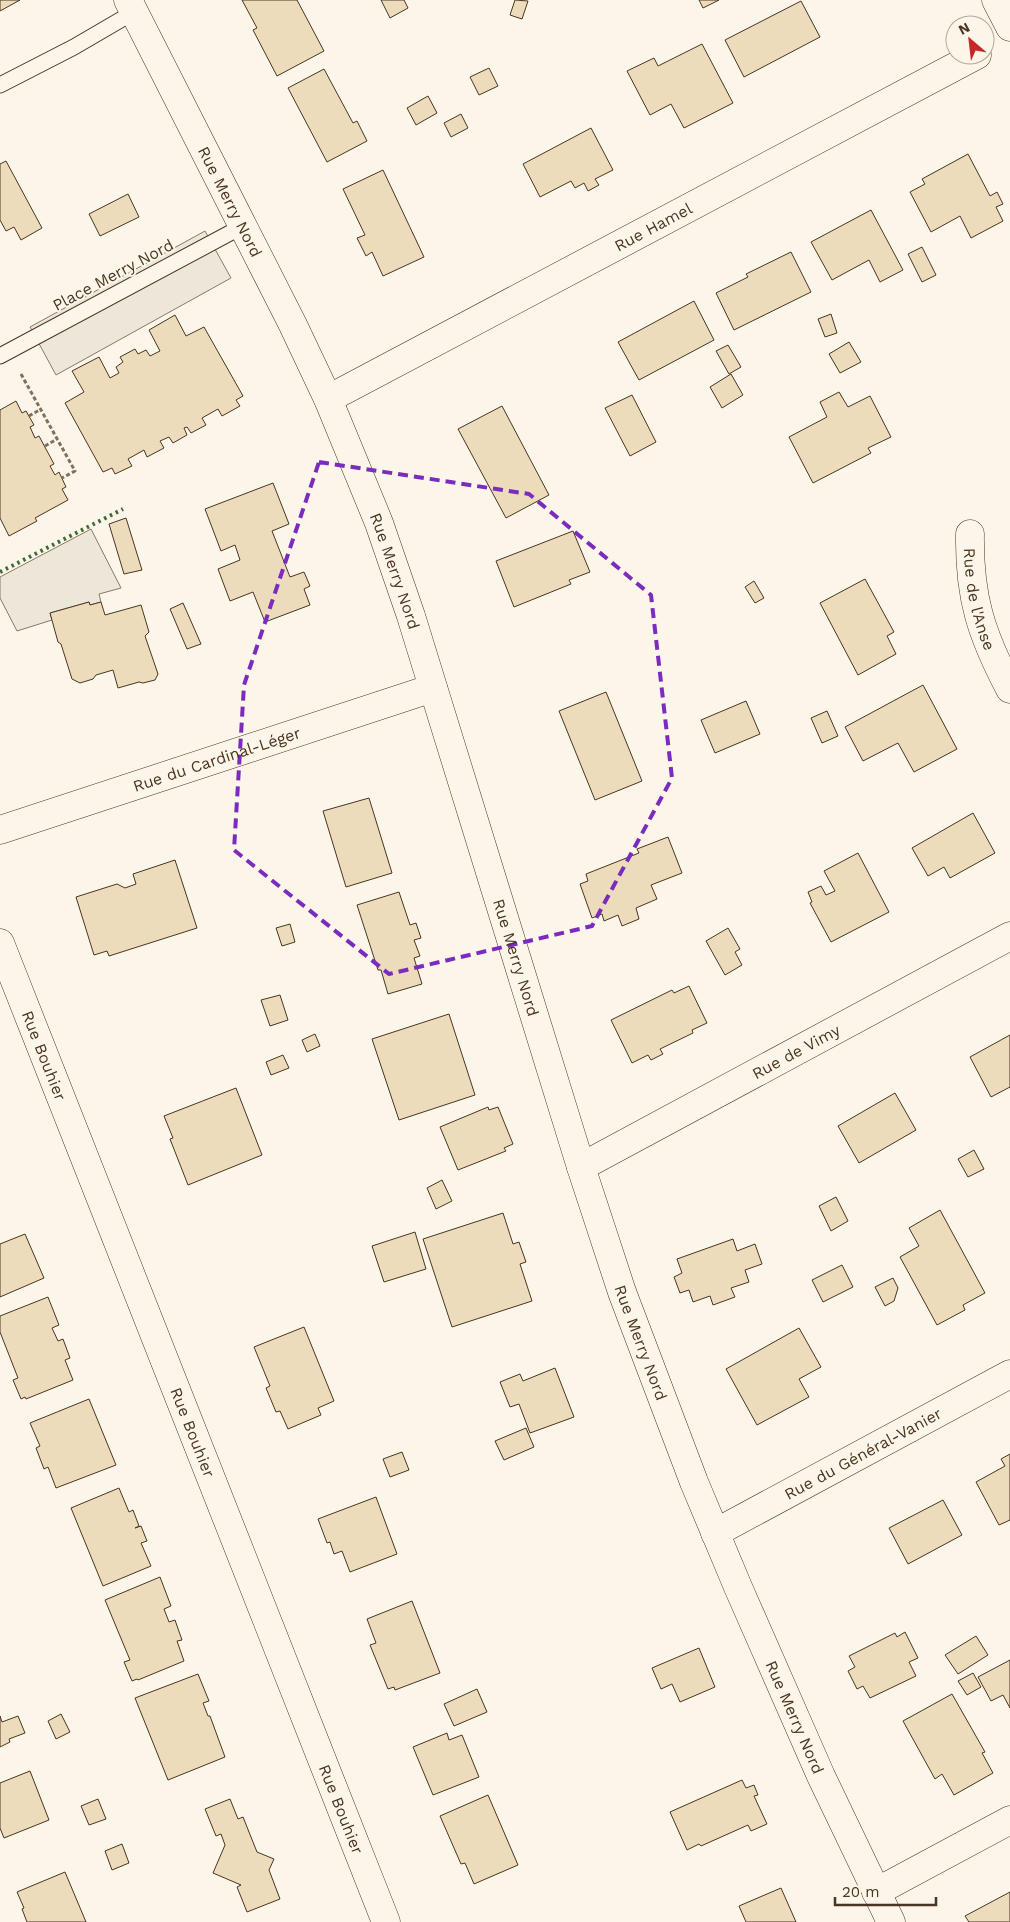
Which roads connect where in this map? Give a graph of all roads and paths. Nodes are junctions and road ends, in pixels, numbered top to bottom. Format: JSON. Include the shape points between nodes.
{"nodes":[{"id":1,"x":996,"y":0,"type":"edge"},
{"id":2,"x":131,"y":6,"type":"edge"},
{"id":3,"x":1010,"y":27,"type":"edge"},
{"id":4,"x":1010,"y":38,"type":"edge"},
{"id":5,"x":995,"y":46,"type":"edge"},
{"id":6,"x":958,"y":65,"type":"edge"},
{"id":7,"x":0,"y":85,"type":"edge"},
{"id":8,"x":243,"y":226,"type":"junction"},
{"id":9,"x":4,"y":354,"type":"edge"},
{"id":10,"x":328,"y":399,"type":"junction"},
{"id":11,"x":41,"y":409,"type":"junction"},
{"id":12,"x":29,"y":416,"type":"dead end"},
{"id":13,"x":57,"y":439,"type":"junction"},
{"id":14,"x":44,"y":446,"type":"dead end"},
{"id":15,"x":62,"y":478,"type":"dead end"},
{"id":16,"x":970,"y":534,"type":"dead end"},
{"id":17,"x":433,"y":688,"type":"junction"},
{"id":18,"x":1010,"y":689,"type":"edge"},
{"id":19,"x":0,"y":830,"type":"edge"},
{"id":20,"x":1010,"y":936,"type":"edge"},
{"id":21,"x":0,"y":943,"type":"edge"},
{"id":22,"x":581,"y":1167,"type":"junction"},
{"id":23,"x":1010,"y":1374,"type":"edge"},
{"id":24,"x":716,"y":1533,"type":"junction"},
{"id":25,"x":1010,"y":1820,"type":"edge"},
{"id":26,"x":876,"y":1892,"type":"junction"},
{"id":27,"x":386,"y":1922,"type":"edge"},
{"id":28,"x":891,"y":1922,"type":"edge"}],
"edges":[{"from":1,"to":3,"type":"street"},
{"from":2,"to":7,"type":"lane","via":[[74,47]]},
{"from":2,"to":8,"type":"street","name":"Rue Merry Nord"},
{"from":4,"to":5,"type":"street"},
{"from":6,"to":10,"type":"street","name":"Rue Hamel"},
{"from":8,"to":9,"type":"lane","name":"Place Merry Nord"},
{"from":8,"to":10,"type":"street","name":"Rue Merry Nord"},
{"from":9,"to":11,"type":"path"},
{"from":10,"to":17,"type":"street","name":"Rue Merry Nord","via":[[379,523]]},
{"from":11,"to":12,"type":"path"},
{"from":11,"to":13,"type":"path"},
{"from":13,"to":14,"type":"path"},
{"from":13,"to":15,"type":"path","via":[[75,471]]},
{"from":16,"to":18,"type":"street","name":"Rue de l'Anse","via":[[972,589],[981,626]]},
{"from":17,"to":19,"type":"street","name":"Rue du Cardinal-Léger"},
{"from":17,"to":22,"type":"street","name":"Rue Merry Nord"},
{"from":20,"to":22,"type":"street","name":"Rue de Vimy"},
{"from":21,"to":27,"type":"street","name":"Rue Bouhier"},
{"from":22,"to":24,"type":"street","name":"Rue Merry Nord","via":[[622,1292]]},
{"from":23,"to":24,"type":"street","name":"Rue du Général-Vanier"},
{"from":24,"to":26,"type":"street","name":"Rue Merry Nord","via":[[821,1776]]},
{"from":25,"to":26,"type":"street"},
{"from":26,"to":28,"type":"street","name":"Rue Merry Nord"}]}
